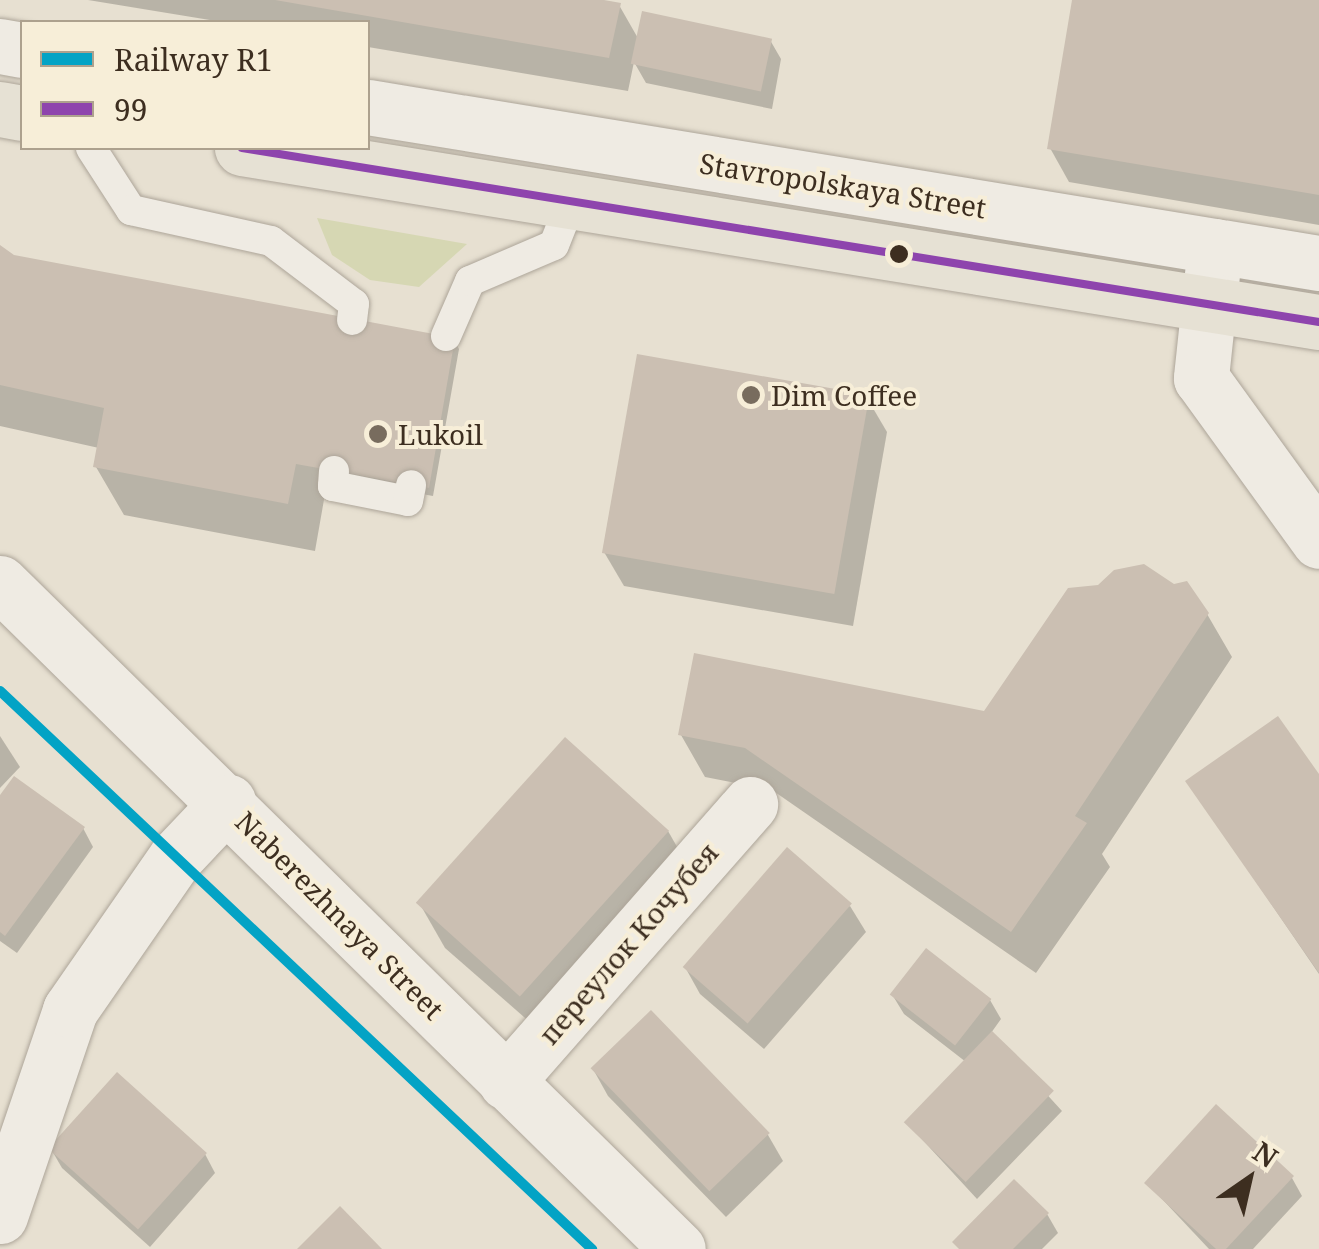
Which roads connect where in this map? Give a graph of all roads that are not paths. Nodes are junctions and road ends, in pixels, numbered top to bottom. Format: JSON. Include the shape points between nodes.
{"nodes":[{"id":1,"x":370,"y":106,"type":"edge"},
{"id":2,"x":92,"y":150,"type":"edge"},
{"id":3,"x":254,"y":150,"type":"edge"},
{"id":4,"x":571,"y":202,"type":"junction"},
{"id":5,"x":1215,"y":246,"type":"junction"},
{"id":6,"x":1319,"y":263,"type":"edge"},
{"id":7,"x":1205,"y":304,"type":"junction"},
{"id":8,"x":352,"y":320,"type":"dead end"},
{"id":9,"x":1319,"y":322,"type":"edge"},
{"id":10,"x":446,"y":336,"type":"dead end"},
{"id":11,"x":334,"y":471,"type":"dead end"},
{"id":12,"x":411,"y":485,"type":"dead end"},
{"id":13,"x":1319,"y":541,"type":"edge"},
{"id":14,"x":0,"y":583,"type":"edge"},
{"id":15,"x":228,"y":802,"type":"junction"},
{"id":16,"x":750,"y":804,"type":"dead end"},
{"id":17,"x":70,"y":1010,"type":"junction"},
{"id":18,"x":506,"y":1082,"type":"junction"},
{"id":19,"x":0,"y":1093,"type":"edge"},
{"id":20,"x":0,"y":1216,"type":"edge"},
{"id":21,"x":678,"y":1249,"type":"edge"}],
"edges":[{"from":1,"to":5,"type":"street","name":"Stavropolskaya Street"},
{"from":2,"to":8,"type":"lane","via":[[131,210],[271,242],[354,304]]},
{"from":3,"to":4,"type":"main road"},
{"from":4,"to":7,"type":"main road"},
{"from":4,"to":10,"type":"lane","via":[[554,245],[470,281]]},
{"from":5,"to":6,"type":"street","name":"Stavropolskaya Street"},
{"from":5,"to":7,"type":"street"},
{"from":7,"to":9,"type":"main road"},
{"from":7,"to":13,"type":"street","via":[[1201,378]]},
{"from":11,"to":12,"type":"lane","via":[[333,486],[408,501]]},
{"from":14,"to":15,"type":"street","name":"Naberezhnaya Street"},
{"from":15,"to":17,"type":"street","via":[[176,857]]},
{"from":15,"to":18,"type":"street","name":"Naberezhnaya Street"},
{"from":16,"to":18,"type":"street","name":"переулок Кочубея"},
{"from":17,"to":19,"type":"street"},
{"from":17,"to":20,"type":"street"},
{"from":18,"to":21,"type":"street","name":"Naberezhnaya Street"}]}
